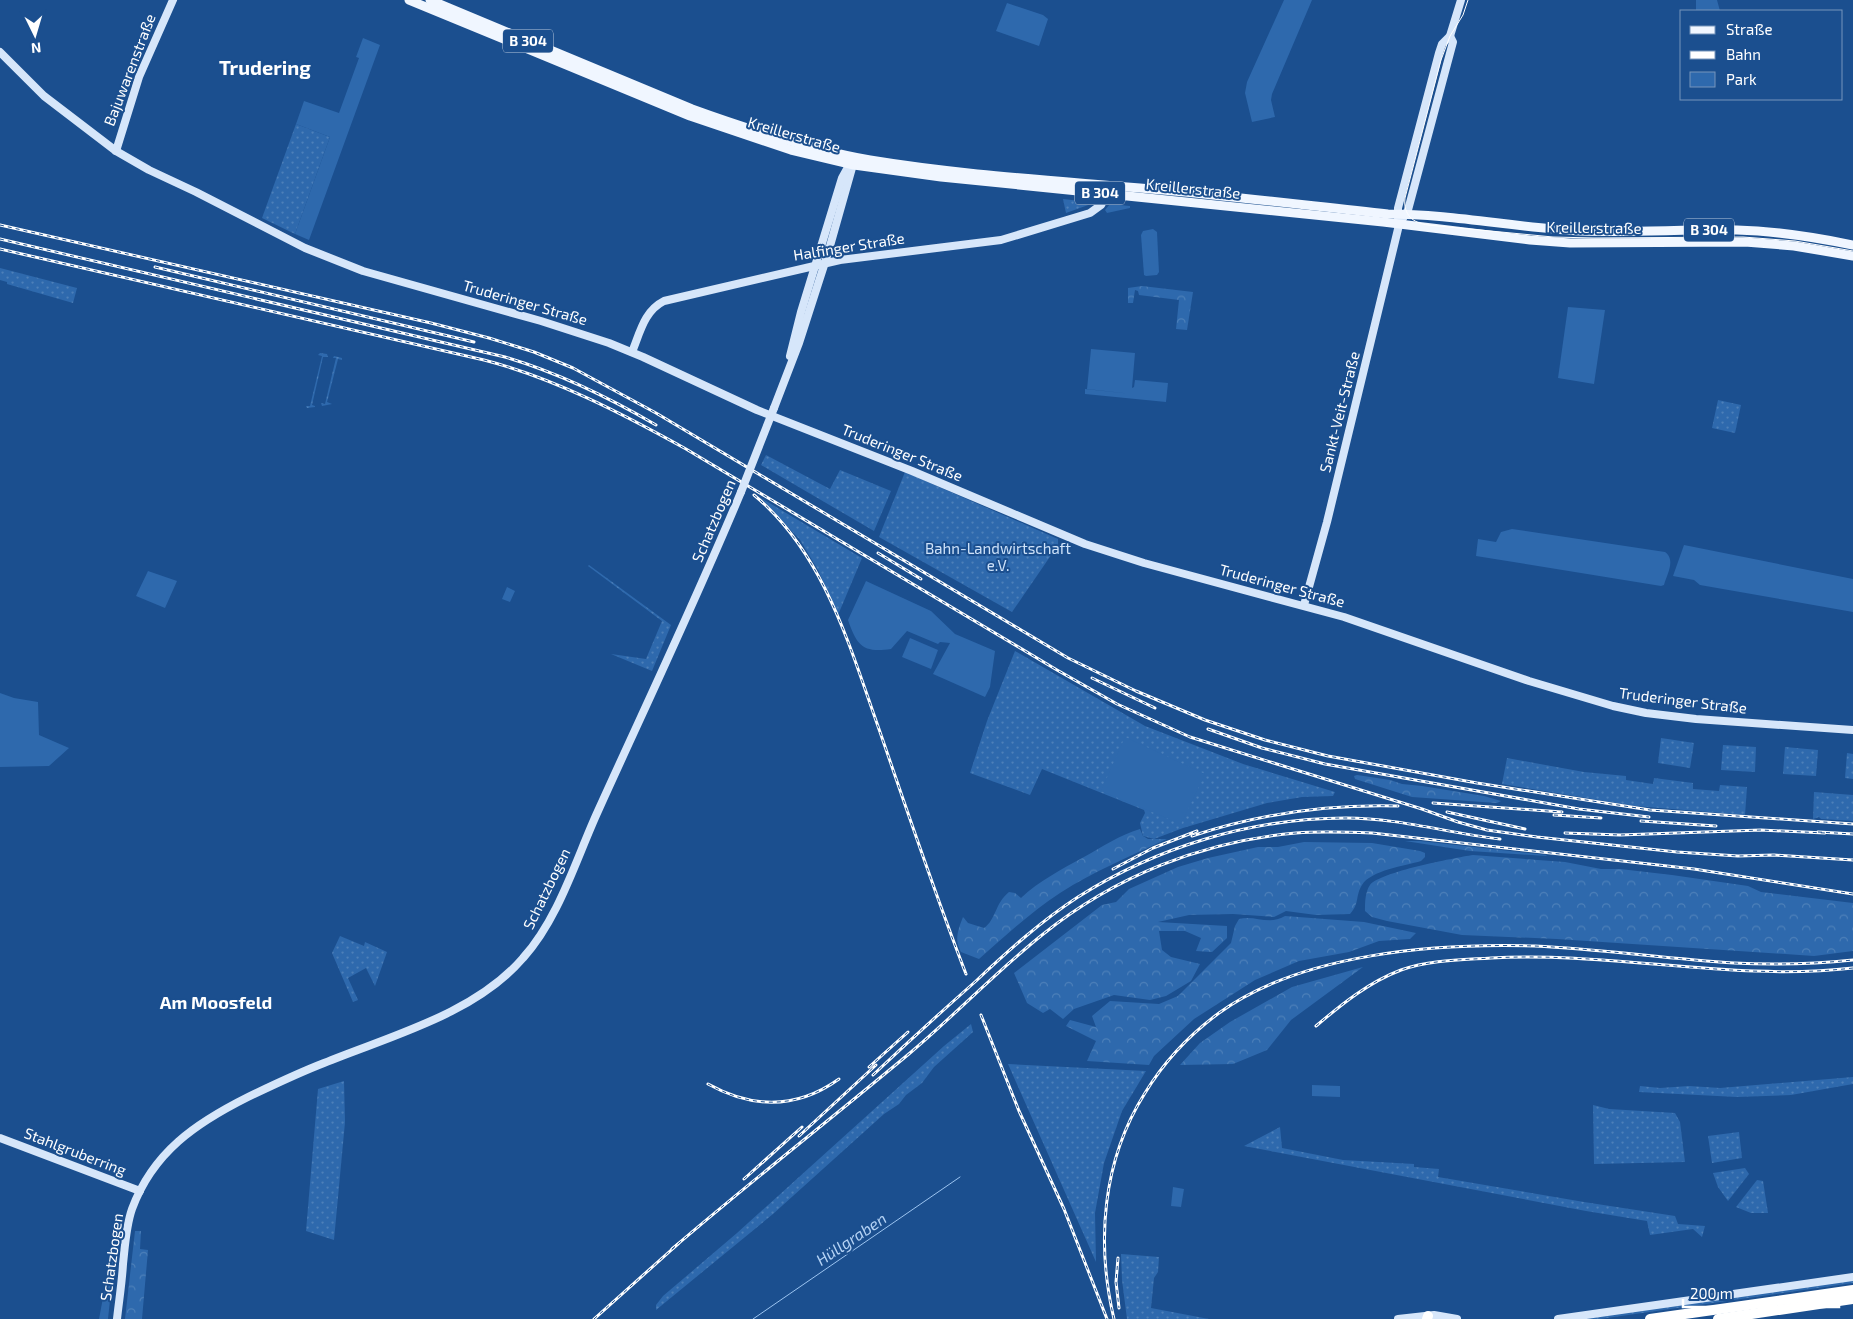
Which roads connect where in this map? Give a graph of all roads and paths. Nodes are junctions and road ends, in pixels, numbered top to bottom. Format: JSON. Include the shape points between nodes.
{"nodes":[{"id":1,"x":173,"y":0,"type":"edge"},
{"id":2,"x":409,"y":0,"type":"edge"},
{"id":3,"x":430,"y":0,"type":"edge"},
{"id":4,"x":1461,"y":0,"type":"edge"},
{"id":5,"x":1450,"y":36,"type":"junction"},
{"id":6,"x":0,"y":52,"type":"edge"},
{"id":7,"x":116,"y":151,"type":"junction"},
{"id":8,"x":852,"y":162,"type":"junction"},
{"id":9,"x":1102,"y":190,"type":"junction"},
{"id":10,"x":1396,"y":214,"type":"junction"},
{"id":11,"x":1407,"y":214,"type":"junction"},
{"id":12,"x":1399,"y":225,"type":"junction"},
{"id":13,"x":1853,"y":245,"type":"edge"},
{"id":14,"x":1853,"y":256,"type":"edge"},
{"id":15,"x":825,"y":263,"type":"junction"},
{"id":16,"x":815,"y":265,"type":"junction"},
{"id":17,"x":632,"y":352,"type":"junction"},
{"id":18,"x":787,"y":371,"type":"junction"},
{"id":19,"x":1304,"y":605,"type":"junction"},
{"id":20,"x":1853,"y":730,"type":"edge"},
{"id":21,"x":0,"y":1138,"type":"edge"},
{"id":22,"x":140,"y":1191,"type":"junction"},
{"id":23,"x":1853,"y":1277,"type":"edge"},
{"id":24,"x":1853,"y":1290,"type":"edge"},
{"id":25,"x":1853,"y":1299,"type":"edge"},
{"id":26,"x":1428,"y":1318,"type":"edge"},
{"id":27,"x":117,"y":1319,"type":"edge"},
{"id":28,"x":1398,"y":1319,"type":"edge"},
{"id":29,"x":1457,"y":1319,"type":"edge"},
{"id":30,"x":1558,"y":1319,"type":"edge"},
{"id":31,"x":1650,"y":1319,"type":"edge"},
{"id":32,"x":1718,"y":1319,"type":"edge"}],
"edges":[{"from":1,"to":7,"type":"street","name":"Bajuwarenstraße","via":[[139,78]]},
{"from":2,"to":8,"type":"main road","name":"Kreillerstraße","number":"B 304","via":[[690,116],[791,150]]},
{"from":3,"to":8,"type":"main road","name":"Kreillerstraße","number":"B 304","via":[[692,109]]},
{"from":4,"to":5,"type":"street","name":"Sankt-Veit-Straße"},
{"from":5,"to":10,"type":"street","name":"Sankt-Veit-Straße","via":[[1440,48]]},
{"from":5,"to":11,"type":"street","name":"Sankt-Veit-Straße","via":[[1452,42]]},
{"from":6,"to":7,"type":"street","name":"Truderinger Straße","via":[[44,96]]},
{"from":7,"to":17,"type":"street","name":"Truderinger Straße","via":[[335,261],[541,321]]},
{"from":8,"to":9,"type":"main road","name":"Kreillerstraße","number":"B 304","via":[[926,167]]},
{"from":8,"to":15,"type":"street","name":"Schatzbogen"},
{"from":8,"to":16,"type":"street","name":"Schatzbogen","via":[[842,178]]},
{"from":9,"to":10,"type":"main road","name":"Kreillerstraße","number":"B 304"},
{"from":9,"to":12,"type":"main road","name":"Kreillerstraße","number":"B 304"},
{"from":9,"to":15,"type":"street","name":"Halfinger Straße","via":[[1098,208],[1087,214],[1001,240]]},
{"from":10,"to":11,"type":"main road","name":"Kreillerstraße","number":"B 304"},
{"from":10,"to":12,"type":"street","name":"Sankt-Veit-Straße"},
{"from":11,"to":12,"type":"street","name":"Sankt-Veit-Straße"},
{"from":11,"to":13,"type":"main road","name":"Kreillerstraße","number":"B 304","via":[[1582,231],[1776,232]]},
{"from":12,"to":14,"type":"main road","name":"Kreillerstraße","number":"B 304","via":[[1570,243],[1745,242]]},
{"from":12,"to":19,"type":"street","name":"Sankt-Veit-Straße"},
{"from":15,"to":16,"type":"street","name":"Halfinger Straße"},
{"from":15,"to":18,"type":"street","name":"Schatzbogen"},
{"from":16,"to":17,"type":"street","name":"Halfinger Straße","via":[[664,301],[648,314]]},
{"from":16,"to":18,"type":"street","name":"Schatzbogen","via":[[792,342]]},
{"from":17,"to":19,"type":"street","name":"Truderinger Straße","via":[[748,406],[1075,540],[1144,563]]},
{"from":18,"to":22,"type":"street","name":"Schatzbogen","bridge":true,"via":[[698,593],[556,907],[522,960],[480,994],[449,1011],[284,1079],[202,1122],[178,1141],[154,1167]]},
{"from":19,"to":20,"type":"street","name":"Truderinger Straße","via":[[1612,706],[1696,719]]},
{"from":21,"to":22,"type":"street","name":"Stahlgruberring"},
{"from":22,"to":27,"type":"street","name":"Schatzbogen","via":[[128,1226]]},
{"from":23,"to":30,"type":"street"},
{"from":24,"to":31,"type":"highway"},
{"from":25,"to":32,"type":"highway"},
{"from":26,"to":28,"type":"street"},
{"from":26,"to":29,"type":"street"}]}
